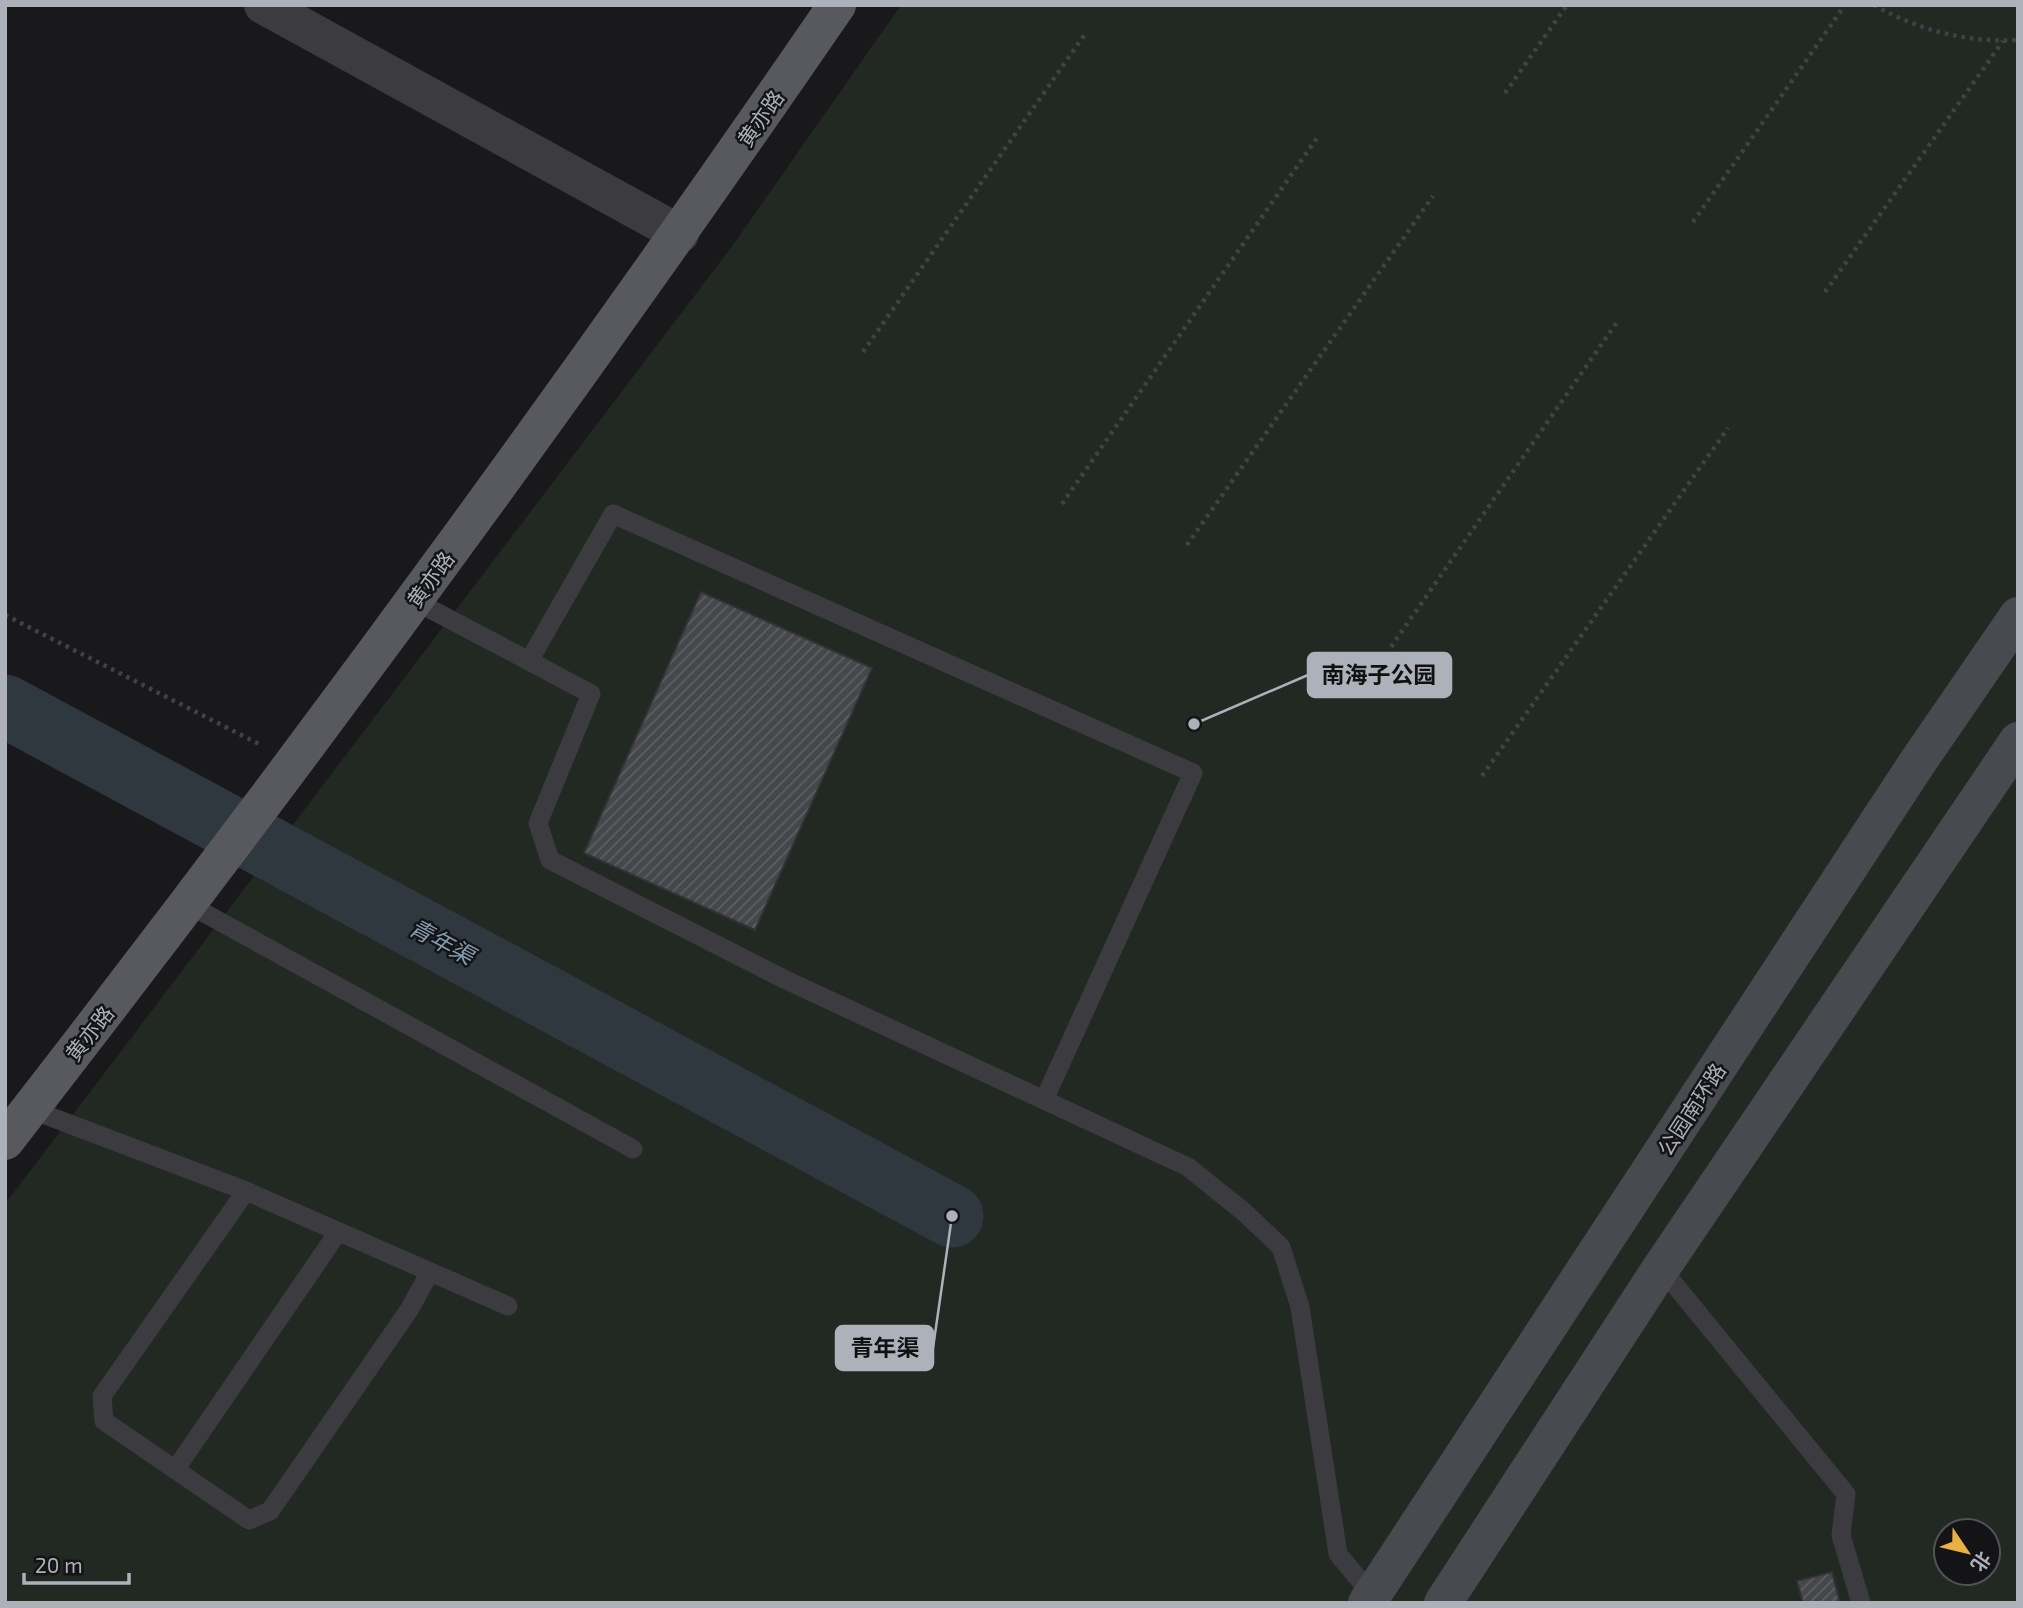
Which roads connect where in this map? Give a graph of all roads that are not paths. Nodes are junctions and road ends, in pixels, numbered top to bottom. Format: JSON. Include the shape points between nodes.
{"nodes":[{"id":1,"x":263,"y":5,"type":"edge"},
{"id":2,"x":837,"y":5,"type":"edge"},
{"id":3,"x":680,"y":234,"type":"junction"},
{"id":4,"x":415,"y":601,"type":"junction"},
{"id":5,"x":2018,"y":616,"type":"edge"},
{"id":6,"x":529,"y":661,"type":"junction"},
{"id":7,"x":2018,"y":741,"type":"edge"},
{"id":8,"x":197,"y":892,"type":"junction"},
{"id":9,"x":1044,"y":1100,"type":"junction"},
{"id":10,"x":30,"y":1109,"type":"junction"},
{"id":11,"x":5,"y":1141,"type":"edge"},
{"id":12,"x":633,"y":1149,"type":"dead end"},
{"id":13,"x":246,"y":1191,"type":"junction"},
{"id":14,"x":338,"y":1232,"type":"junction"},
{"id":15,"x":1661,"y":1268,"type":"junction"},
{"id":16,"x":430,"y":1272,"type":"junction"},
{"id":17,"x":508,"y":1306,"type":"dead end"},
{"id":18,"x":175,"y":1470,"type":"junction"},
{"id":19,"x":1370,"y":1599,"type":"edge"},
{"id":20,"x":1443,"y":1603,"type":"edge"},
{"id":21,"x":1861,"y":1603,"type":"edge"}],
"edges":[{"from":1,"to":3,"type":"street"},
{"from":2,"to":3,"type":"main road","name":"黄亦路"},
{"from":3,"to":4,"type":"main road","name":"黄亦路"},
{"from":4,"to":6,"type":"lane"},
{"from":4,"to":8,"type":"main road","name":"黄亦路"},
{"from":5,"to":19,"type":"street","name":"公园南环路"},
{"from":6,"to":9,"type":"lane","via":[[591,694],[538,823],[550,860],[786,980]]},
{"from":6,"to":9,"type":"lane","via":[[613,514],[1193,772]]},
{"from":7,"to":15,"type":"street"},
{"from":8,"to":10,"type":"main road","name":"黄亦路"},
{"from":8,"to":12,"type":"lane"},
{"from":9,"to":19,"type":"lane","via":[[1188,1167],[1281,1247],[1300,1307],[1338,1554]]},
{"from":10,"to":11,"type":"main road","name":"黄亦路"},
{"from":10,"to":13,"type":"lane"},
{"from":13,"to":14,"type":"lane"},
{"from":13,"to":18,"type":"lane","via":[[102,1396],[104,1421]]},
{"from":14,"to":16,"type":"lane"},
{"from":14,"to":18,"type":"lane"},
{"from":15,"to":20,"type":"street"},
{"from":15,"to":21,"type":"lane","via":[[1846,1494],[1841,1535]]},
{"from":16,"to":17,"type":"lane"},
{"from":16,"to":18,"type":"lane","via":[[409,1310],[270,1511],[249,1520]]}]}
